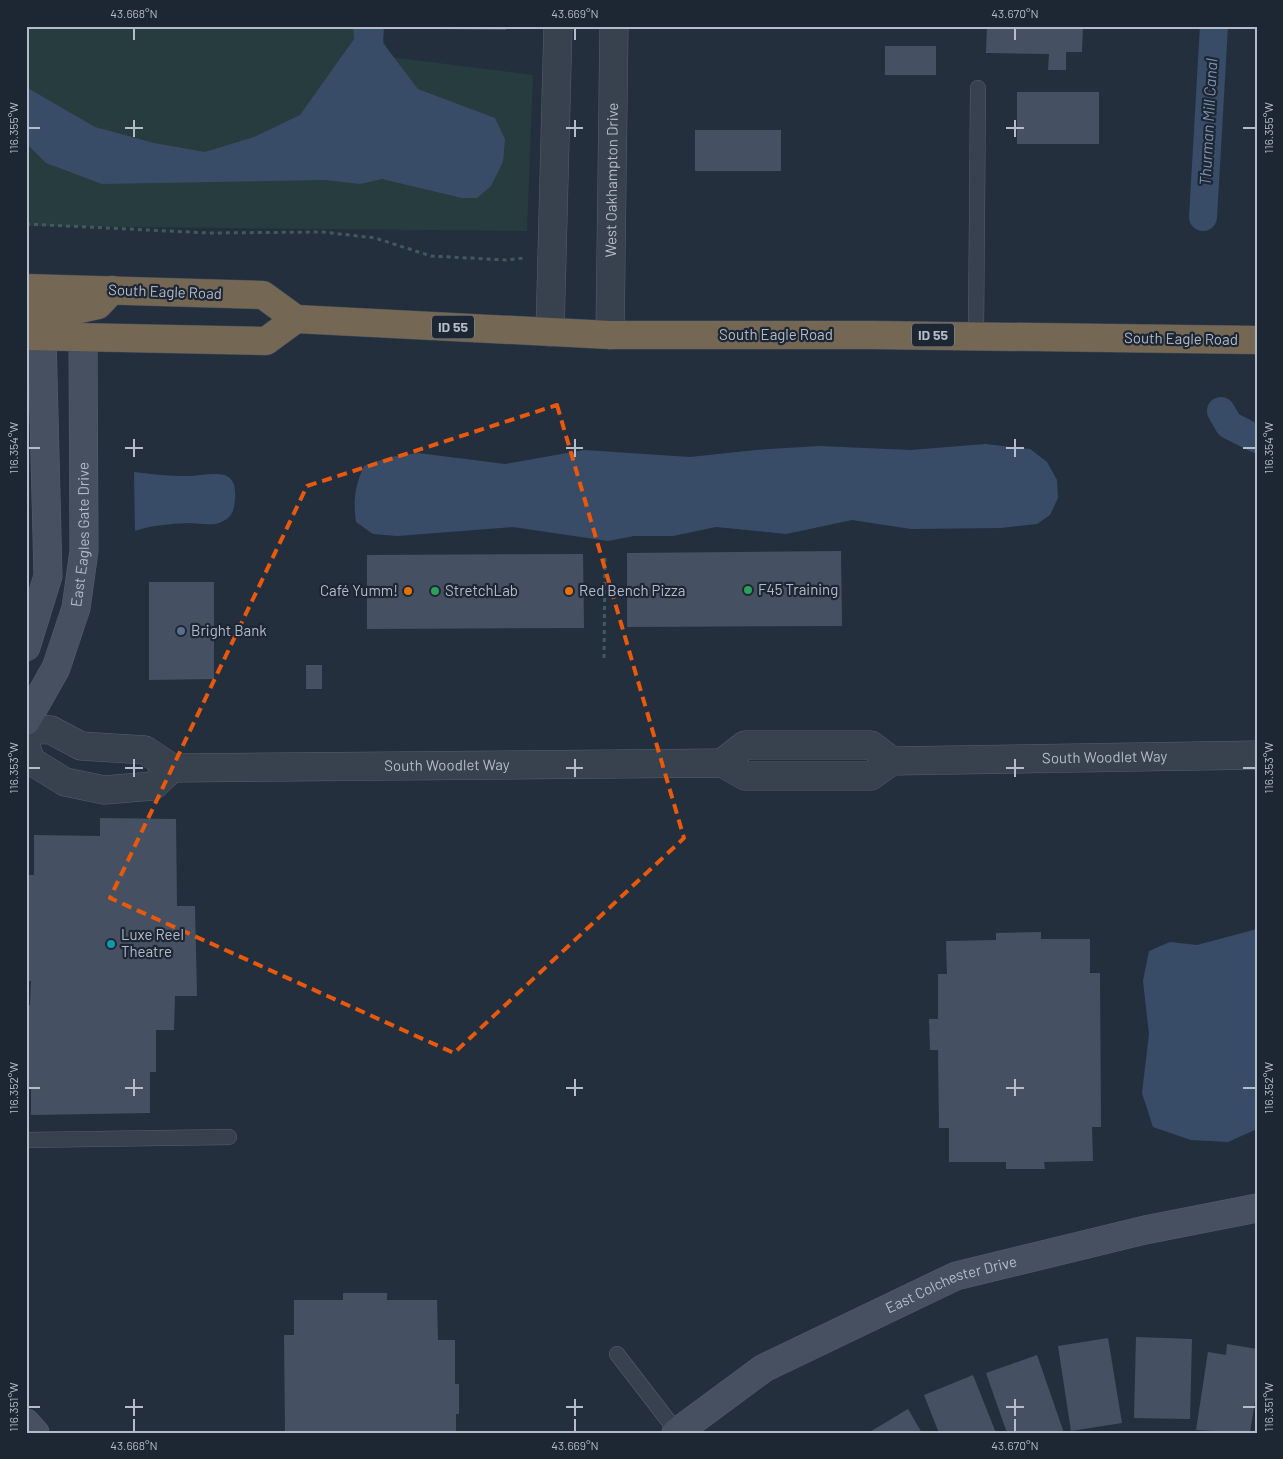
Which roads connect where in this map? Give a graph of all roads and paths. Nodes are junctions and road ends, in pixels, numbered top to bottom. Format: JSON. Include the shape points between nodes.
{"nodes":[{"id":1,"x":558,"y":26,"type":"edge"},
{"id":2,"x":614,"y":26,"type":"edge"},
{"id":3,"x":978,"y":88,"type":"dead end"},
{"id":4,"x":26,"y":224,"type":"edge"},
{"id":5,"x":528,"y":256,"type":"dead end"},
{"id":6,"x":26,"y":288,"type":"edge"},
{"id":7,"x":112,"y":290,"type":"junction"},
{"id":8,"x":26,"y":310,"type":"edge"},
{"id":9,"x":296,"y":319,"type":"junction"},
{"id":10,"x":550,"y":332,"type":"junction"},
{"id":11,"x":610,"y":335,"type":"junction"},
{"id":12,"x":34,"y":336,"type":"edge"},
{"id":13,"x":976,"y":336,"type":"junction"},
{"id":14,"x":83,"y":337,"type":"junction"},
{"id":15,"x":1257,"y":340,"type":"edge"},
{"id":16,"x":605,"y":557,"type":"dead end"},
{"id":17,"x":26,"y":647,"type":"edge"},
{"id":18,"x":604,"y":658,"type":"dead end"},
{"id":19,"x":26,"y":721,"type":"edge"},
{"id":20,"x":26,"y":729,"type":"edge"},
{"id":21,"x":26,"y":746,"type":"edge"},
{"id":22,"x":1257,"y":755,"type":"edge"},
{"id":23,"x":172,"y":768,"type":"junction"},
{"id":24,"x":229,"y":1138,"type":"dead end"},
{"id":25,"x":26,"y":1140,"type":"edge"},
{"id":26,"x":1257,"y":1208,"type":"edge"},
{"id":27,"x":617,"y":1354,"type":"dead end"},
{"id":28,"x":26,"y":1423,"type":"edge"},
{"id":29,"x":676,"y":1432,"type":"edge"},
{"id":30,"x":35,"y":1433,"type":"edge"}],
"edges":[{"from":1,"to":10,"type":"street"},
{"from":2,"to":11,"type":"street","name":"West Oakhampton Drive"},
{"from":3,"to":13,"type":"lane"},
{"from":4,"to":5,"type":"path","via":[[209,233],[323,232],[375,238],[431,256],[506,260]]},
{"from":6,"to":7,"type":"highway","name":"South Eagle Road"},
{"from":7,"to":8,"type":"highway","via":[[98,305],[90,307]]},
{"from":7,"to":9,"type":"highway","name":"South Eagle Road","via":[[263,295]]},
{"from":9,"to":10,"type":"highway","name":"South Eagle Road","number":"ID 55"},
{"from":9,"to":14,"type":"highway","via":[[266,341]]},
{"from":10,"to":11,"type":"highway","name":"South Eagle Road","number":"ID 55"},
{"from":11,"to":13,"type":"highway","name":"South Eagle Road","number":"ID 55"},
{"from":12,"to":14,"type":"highway"},
{"from":12,"to":17,"type":"street","name":"East Eagles Gate Drive","via":[[48,576]]},
{"from":13,"to":15,"type":"highway","name":"South Eagle Road","number":"ID 55"},
{"from":14,"to":19,"type":"street","name":"East Eagles Gate Drive","via":[[84,551],[76,608],[56,668]]},
{"from":16,"to":18,"type":"path"},
{"from":20,"to":23,"type":"street","via":[[51,730],[81,746],[145,750]]},
{"from":21,"to":23,"type":"street","via":[[31,761],[65,782],[104,790],[152,786]]},
{"from":22,"to":23,"type":"street","name":"South Woodlet Way","via":[[892,761],[871,745],[746,745],[722,763]]},
{"from":24,"to":25,"type":"lane"},
{"from":26,"to":29,"type":"street","name":"East Colchester Drive","via":[[1145,1230],[956,1276],[764,1368]]},
{"from":27,"to":29,"type":"lane"},
{"from":28,"to":30,"type":"street"}]}
